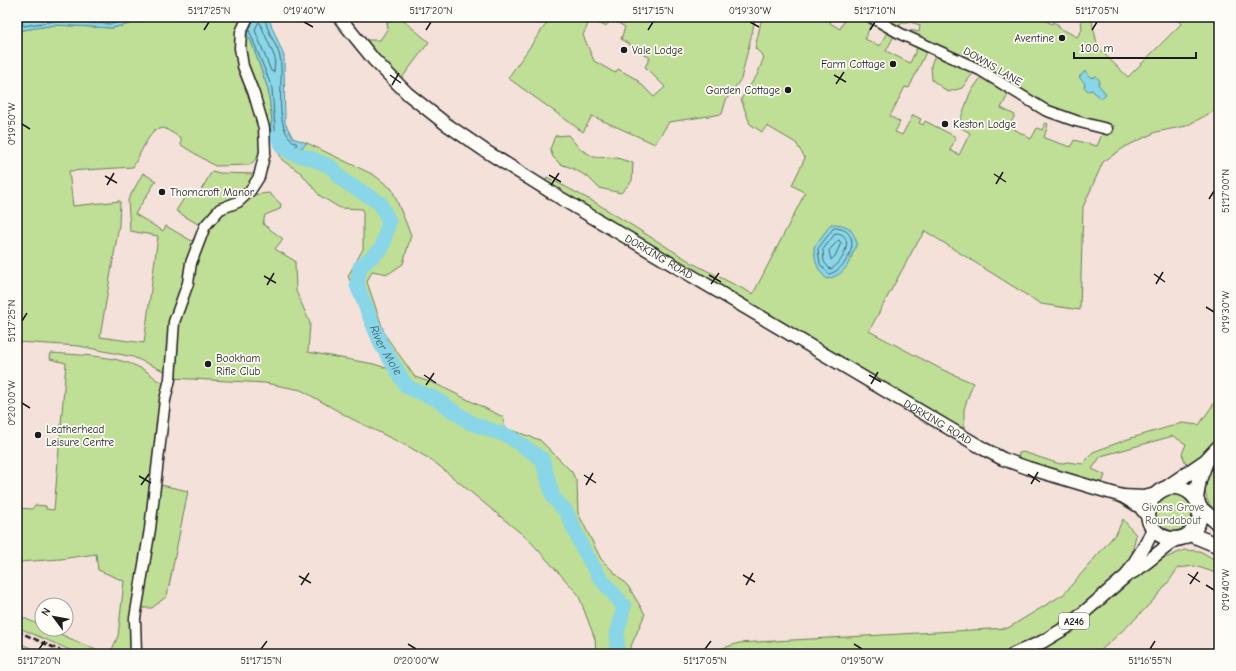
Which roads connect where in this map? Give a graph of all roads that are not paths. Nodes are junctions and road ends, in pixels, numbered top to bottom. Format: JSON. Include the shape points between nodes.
{"nodes":[{"id":1,"x":248,"y":17,"type":"edge"},
{"id":2,"x":871,"y":17,"type":"edge"},
{"id":3,"x":343,"y":19,"type":"edge"},
{"id":4,"x":1107,"y":129,"type":"dead end"},
{"id":5,"x":1219,"y":447,"type":"edge"},
{"id":6,"x":1206,"y":461,"type":"junction"},
{"id":7,"x":1168,"y":487,"type":"junction"},
{"id":8,"x":1156,"y":494,"type":"junction"},
{"id":9,"x":1122,"y":496,"type":"junction"},
{"id":10,"x":1198,"y":503,"type":"junction"},
{"id":11,"x":1150,"y":523,"type":"junction"},
{"id":12,"x":1219,"y":524,"type":"edge"},
{"id":13,"x":1190,"y":534,"type":"junction"},
{"id":14,"x":1176,"y":539,"type":"junction"},
{"id":15,"x":1219,"y":546,"type":"edge"},
{"id":16,"x":1126,"y":576,"type":"junction"},
{"id":17,"x":136,"y":654,"type":"edge"},
{"id":18,"x":1014,"y":654,"type":"edge"}],
"edges":[{"from":1,"to":17,"type":"street","via":[[241,32],[240,48],[243,66],[264,128],[265,152],[259,177],[250,191],[238,202],[220,210],[205,226],[174,322],[170,379],[135,618]]},
{"from":2,"to":4,"type":"street","name":"DOWNS LANE","via":[[901,34],[980,70],[1045,110]]},
{"from":3,"to":9,"type":"main road","name":"DORKING ROAD","via":[[388,75],[422,106],[484,150],[562,199],[997,456]]},
{"from":5,"to":6,"type":"highway"},
{"from":6,"to":7,"type":"highway"},
{"from":6,"to":10,"type":"highway","via":[[1199,480]]},
{"from":7,"to":8,"type":"highway"},
{"from":7,"to":10,"type":"highway","via":[[1182,487],[1190,491]]},
{"from":8,"to":9,"type":"main road","name":"DORKING ROAD","via":[[1144,497]]},
{"from":8,"to":11,"type":"highway","via":[[1148,508]]},
{"from":9,"to":11,"type":"main road","name":"DORKING ROAD","via":[[1140,507]]},
{"from":10,"to":12,"type":"highway"},
{"from":10,"to":13,"type":"highway","via":[[1199,523]]},
{"from":11,"to":14,"type":"highway","via":[[1159,535],[1167,539]]},
{"from":11,"to":16,"type":"main road","number":"A246","via":[[1146,544]]},
{"from":13,"to":14,"type":"highway"},
{"from":13,"to":15,"type":"highway"},
{"from":14,"to":16,"type":"main road","number":"A246"},
{"from":16,"to":18,"type":"main road","number":"A246","via":[[1067,627],[1042,642]]}]}
